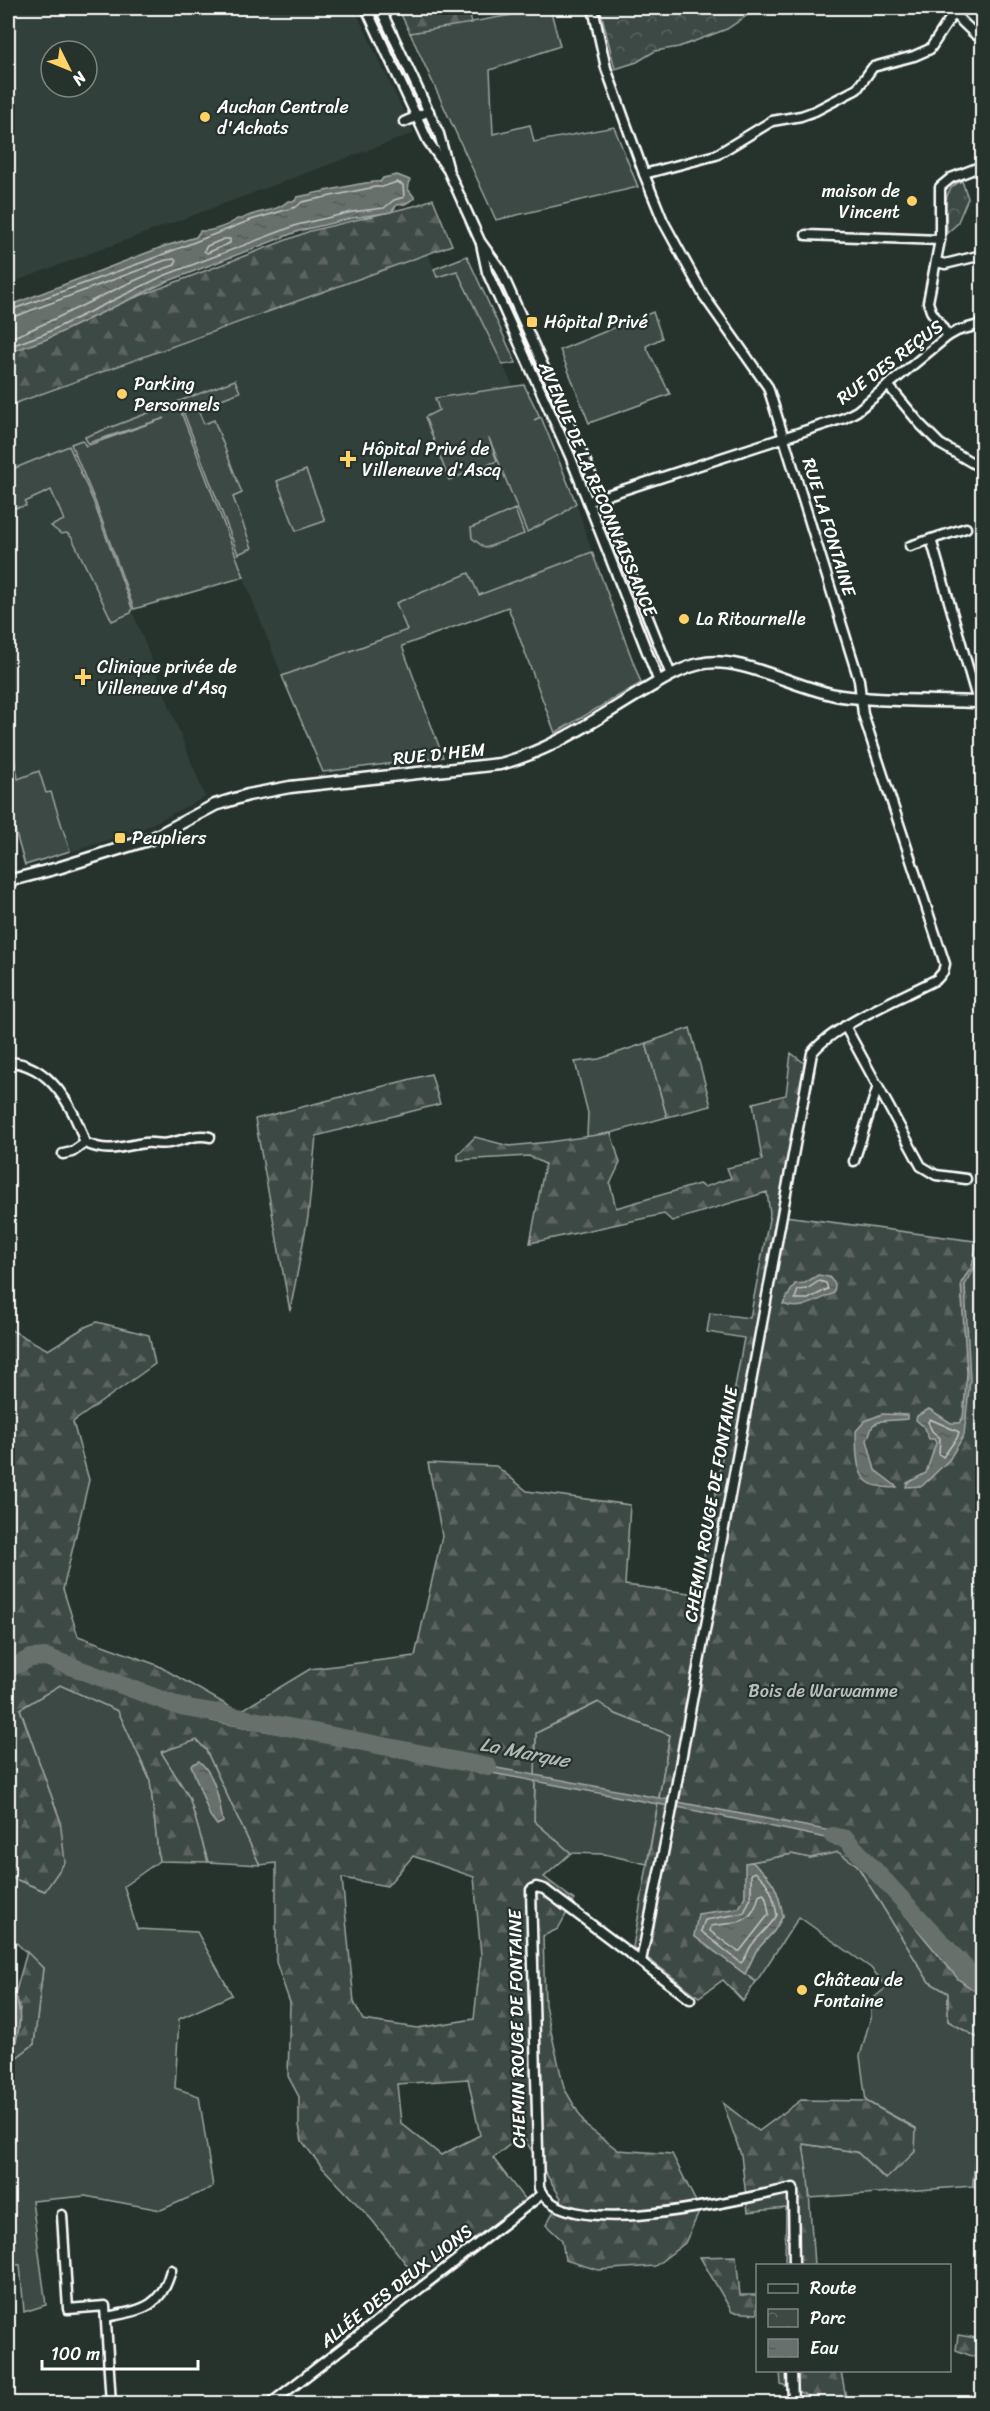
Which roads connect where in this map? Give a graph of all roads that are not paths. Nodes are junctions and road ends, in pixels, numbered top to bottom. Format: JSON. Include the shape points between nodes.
{"nodes":[{"id":1,"x":366,"y":8,"type":"edge"},
{"id":2,"x":380,"y":8,"type":"edge"},
{"id":3,"x":593,"y":8,"type":"edge"},
{"id":4,"x":955,"y":10,"type":"edge"},
{"id":5,"x":976,"y":35,"type":"dead end"},
{"id":6,"x":429,"y":111,"type":"junction"},
{"id":7,"x":417,"y":116,"type":"junction"},
{"id":8,"x":404,"y":122,"type":"dead end"},
{"id":9,"x":982,"y":166,"type":"edge"},
{"id":10,"x":448,"y":170,"type":"junction"},
{"id":11,"x":644,"y":174,"type":"junction"},
{"id":12,"x":806,"y":235,"type":"dead end"},
{"id":13,"x":940,"y":240,"type":"junction"},
{"id":14,"x":480,"y":241,"type":"junction"},
{"id":15,"x":982,"y":255,"type":"edge"},
{"id":16,"x":937,"y":262,"type":"junction"},
{"id":17,"x":982,"y":324,"type":"edge"},
{"id":18,"x":948,"y":336,"type":"junction"},
{"id":19,"x":888,"y":385,"type":"junction"},
{"id":20,"x":784,"y":437,"type":"junction"},
{"id":21,"x":976,"y":465,"type":"dead end"},
{"id":22,"x":600,"y":496,"type":"junction"},
{"id":23,"x":589,"y":501,"type":"junction"},
{"id":24,"x":966,"y":528,"type":"dead end"},
{"id":25,"x":932,"y":539,"type":"junction"},
{"id":26,"x":910,"y":546,"type":"dead end"},
{"id":27,"x":671,"y":675,"type":"junction"},
{"id":28,"x":659,"y":682,"type":"junction"},
{"id":29,"x":862,"y":697,"type":"junction"},
{"id":30,"x":980,"y":702,"type":"edge"},
{"id":31,"x":8,"y":881,"type":"edge"},
{"id":32,"x":846,"y":1026,"type":"junction"},
{"id":33,"x":812,"y":1053,"type":"joint"},
{"id":34,"x":8,"y":1062,"type":"edge"},
{"id":35,"x":878,"y":1086,"type":"junction"},
{"id":36,"x":210,"y":1137,"type":"dead end"},
{"id":37,"x":85,"y":1143,"type":"junction"},
{"id":38,"x":63,"y":1154,"type":"dead end"},
{"id":39,"x":854,"y":1161,"type":"dead end"},
{"id":40,"x":966,"y":1179,"type":"dead end"},
{"id":41,"x":641,"y":1961,"type":"junction"},
{"id":42,"x":690,"y":1999,"type":"dead end"},
{"id":43,"x":542,"y":2194,"type":"junction"},
{"id":44,"x":62,"y":2215,"type":"dead end"},
{"id":45,"x":794,"y":2264,"type":"edge"},
{"id":46,"x":171,"y":2270,"type":"dead end"},
{"id":47,"x":106,"y":2317,"type":"junction"},
{"id":48,"x":792,"y":2372,"type":"edge"},
{"id":49,"x":111,"y":2403,"type":"edge"},
{"id":50,"x":270,"y":2403,"type":"edge"},
{"id":51,"x":793,"y":2403,"type":"edge"}],
"edges":[{"from":1,"to":7,"type":"street","name":"AVENUE DE LA RECONNAISSANCE"},
{"from":2,"to":6,"type":"street","name":"AVENUE DE LA RECONNAISSANCE"},
{"from":3,"to":11,"type":"street","name":"RUE LA FONTAINE","via":[[606,68]]},
{"from":4,"to":5,"type":"street"},
{"from":4,"to":11,"type":"street","via":[[930,49],[873,67],[858,89],[801,116],[772,121],[716,155]]},
{"from":6,"to":7,"type":"street"},
{"from":6,"to":10,"type":"street","name":"AVENUE DE LA RECONNAISSANCE"},
{"from":7,"to":8,"type":"street"},
{"from":7,"to":10,"type":"street","name":"AVENUE DE LA RECONNAISSANCE"},
{"from":9,"to":13,"type":"street","via":[[942,184]]},
{"from":10,"to":14,"type":"street","name":"AVENUE DE LA RECONNAISSANCE"},
{"from":11,"to":20,"type":"street","name":"RUE LA FONTAINE","via":[[693,278],[765,381]]},
{"from":12,"to":13,"type":"street"},
{"from":13,"to":16,"type":"street"},
{"from":14,"to":22,"type":"street","name":"AVENUE DE LA RECONNAISSANCE","via":[[500,269]]},
{"from":14,"to":23,"type":"street","name":"AVENUE DE LA RECONNAISSANCE","via":[[487,272]]},
{"from":15,"to":16,"type":"street","via":[[945,264]]},
{"from":16,"to":18,"type":"street","via":[[928,302]]},
{"from":17,"to":18,"type":"street","name":"RUE DES REÇUS"},
{"from":18,"to":19,"type":"street","name":"RUE DES REÇUS"},
{"from":19,"to":20,"type":"street","name":"RUE DES REÇUS","via":[[849,416]]},
{"from":19,"to":21,"type":"street","via":[[934,439]]},
{"from":20,"to":22,"type":"street","name":"RUE DES REÇUS"},
{"from":20,"to":29,"type":"street","name":"RUE LA FONTAINE"},
{"from":22,"to":23,"type":"street","name":"RUE DES REÇUS"},
{"from":22,"to":27,"type":"street","name":"AVENUE DE LA RECONNAISSANCE"},
{"from":23,"to":28,"type":"street","name":"AVENUE DE LA RECONNAISSANCE"},
{"from":24,"to":25,"type":"street"},
{"from":25,"to":26,"type":"street"},
{"from":25,"to":30,"type":"street"},
{"from":27,"to":28,"type":"street","name":"RUE D'HEM"},
{"from":27,"to":29,"type":"street","name":"RUE D'HEM","via":[[697,664],[724,662],[819,691]]},
{"from":28,"to":31,"type":"street","name":"RUE D'HEM","via":[[549,746],[519,759],[248,795],[214,805],[151,838]]},
{"from":29,"to":30,"type":"street","name":"RUE D'HEM"},
{"from":29,"to":32,"type":"street","name":"RUE LA FONTAINE","via":[[863,714],[945,968],[937,980]]},
{"from":32,"to":33,"type":"street","name":"RUE LA FONTAINE","via":[[821,1041]]},
{"from":32,"to":35,"type":"street"},
{"from":33,"to":41,"type":"street","name":"CHEMIN ROUGE DE FONTAINE"},
{"from":34,"to":37,"type":"street","via":[[30,1066],[63,1095],[75,1112]]},
{"from":35,"to":39,"type":"street"},
{"from":35,"to":40,"type":"street","via":[[921,1166],[936,1174]]},
{"from":36,"to":37,"type":"street","via":[[166,1144],[143,1143],[115,1150]]},
{"from":37,"to":38,"type":"street"},
{"from":41,"to":42,"type":"street","name":"CHEMIN ROUGE DE FONTAINE"},
{"from":41,"to":43,"type":"street","name":"CHEMIN ROUGE DE FONTAINE","via":[[544,1889],[531,1890],[537,2174]]},
{"from":43,"to":45,"type":"street","via":[[562,2210],[617,2217],[703,2206],[793,2188]]},
{"from":43,"to":50,"type":"street","name":"ALLÉE DES DEUX LIONS"},
{"from":44,"to":47,"type":"street","via":[[68,2309],[105,2306]]},
{"from":46,"to":47,"type":"street","via":[[165,2289],[152,2304]]},
{"from":47,"to":49,"type":"street"},
{"from":48,"to":51,"type":"street"}]}
